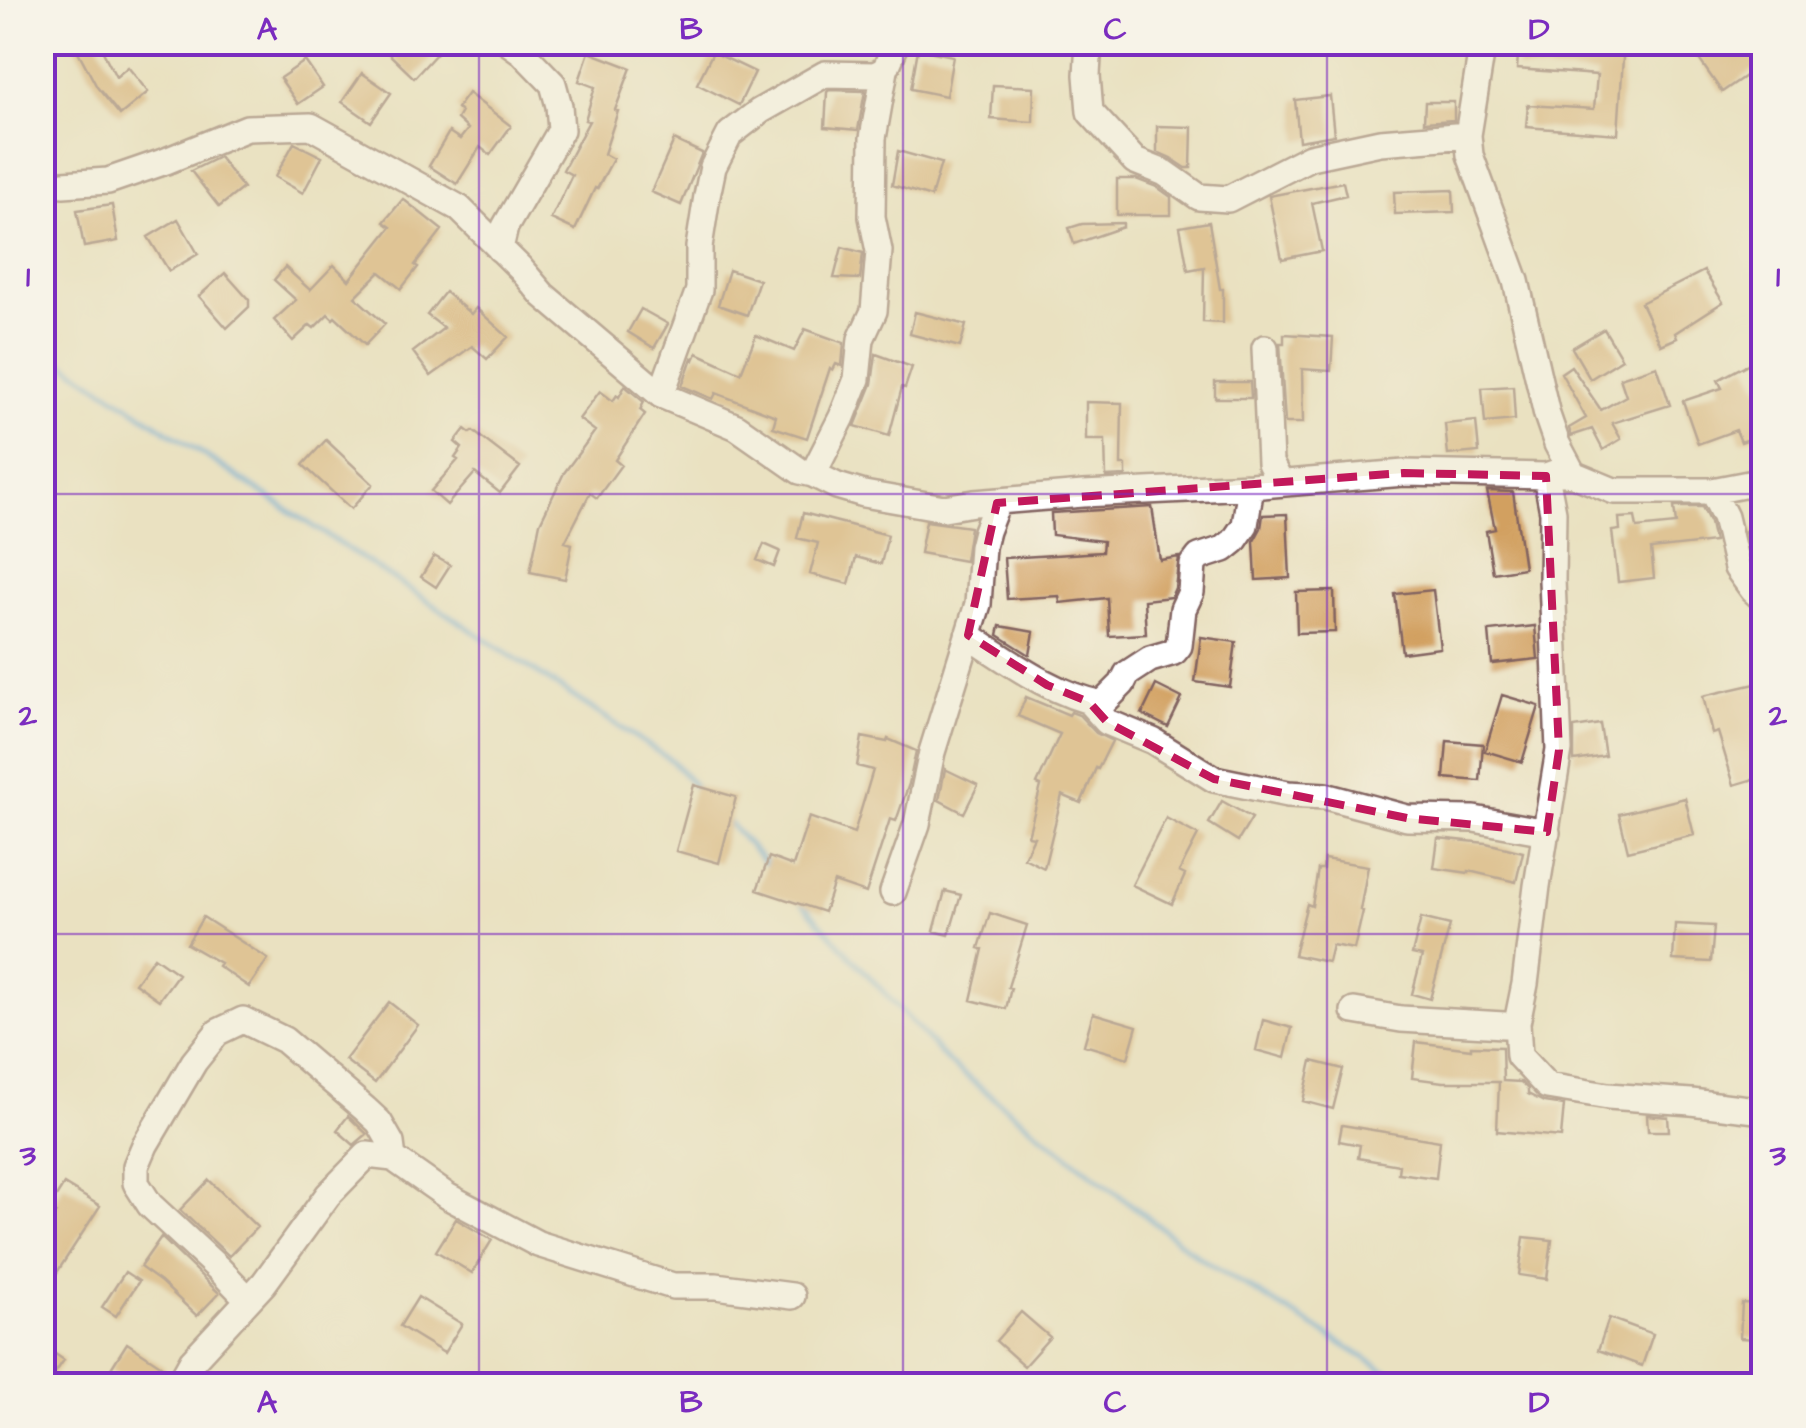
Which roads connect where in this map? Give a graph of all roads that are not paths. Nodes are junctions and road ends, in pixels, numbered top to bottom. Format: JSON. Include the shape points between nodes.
{"nodes":[{"id":1,"x":508,"y":42,"type":"edge"},
{"id":2,"x":897,"y":42,"type":"edge"},
{"id":3,"x":1088,"y":42,"type":"edge"},
{"id":4,"x":1483,"y":42,"type":"edge"},
{"id":5,"x":886,"y":70,"type":"junction"},
{"id":6,"x":1468,"y":135,"type":"junction"},
{"id":7,"x":63,"y":184,"type":"dead end"},
{"id":8,"x":500,"y":249,"type":"junction"},
{"id":9,"x":1265,"y":348,"type":"dead end"},
{"id":10,"x":662,"y":395,"type":"junction"},
{"id":11,"x":813,"y":474,"type":"junction"},
{"id":12,"x":1574,"y":474,"type":"junction"},
{"id":13,"x":1546,"y":476,"type":"junction"},
{"id":14,"x":1764,"y":481,"type":"edge"},
{"id":15,"x":1281,"y":483,"type":"junction"},
{"id":16,"x":1251,"y":486,"type":"junction"},
{"id":17,"x":1712,"y":490,"type":"junction"},
{"id":18,"x":998,"y":503,"type":"junction"},
{"id":19,"x":1764,"y":600,"type":"edge"},
{"id":20,"x":968,"y":635,"type":"junction"},
{"id":21,"x":1090,"y":702,"type":"junction"},
{"id":22,"x":1548,"y":832,"type":"junction"},
{"id":23,"x":893,"y":892,"type":"dead end"},
{"id":24,"x":1354,"y":1012,"type":"dead end"},
{"id":25,"x":1517,"y":1022,"type":"junction"},
{"id":26,"x":1764,"y":1111,"type":"edge"},
{"id":27,"x":394,"y":1158,"type":"junction"},
{"id":28,"x":792,"y":1296,"type":"dead end"},
{"id":29,"x":248,"y":1300,"type":"junction"},
{"id":30,"x":178,"y":1386,"type":"edge"}],
"edges":[{"from":1,"to":8,"type":"street","via":[[553,84],[561,130],[504,227]]},
{"from":2,"to":5,"type":"street"},
{"from":3,"to":6,"type":"street","via":[[1090,112],[1134,161],[1165,172],[1199,197],[1228,199],[1310,157],[1380,142]]},
{"from":4,"to":6,"type":"street"},
{"from":5,"to":10,"type":"street","via":[[825,74],[730,134],[707,196],[699,290]]},
{"from":5,"to":11,"type":"street","via":[[874,138],[874,312],[861,339],[857,379]]},
{"from":6,"to":12,"type":"street","via":[[1516,281],[1547,416]]},
{"from":7,"to":8,"type":"street","via":[[108,181],[247,128],[311,126],[459,208]]},
{"from":8,"to":10,"type":"street","via":[[543,295]]},
{"from":9,"to":15,"type":"street","via":[[1270,464]]},
{"from":10,"to":11,"type":"street","via":[[737,427]]},
{"from":11,"to":18,"type":"street","via":[[864,494],[944,508]]},
{"from":12,"to":13,"type":"street"},
{"from":12,"to":17,"type":"street","via":[[1614,491]]},
{"from":13,"to":15,"type":"street","via":[[1404,473]]},
{"from":13,"to":22,"type":"street","via":[[1553,512],[1559,750]]},
{"from":14,"to":17,"type":"street"},
{"from":15,"to":16,"type":"street"},
{"from":16,"to":18,"type":"street"},
{"from":16,"to":21,"type":"street","via":[[1245,525],[1234,541],[1193,565],[1180,646],[1127,674],[1102,704]]},
{"from":17,"to":19,"type":"street","via":[[1736,568]]},
{"from":18,"to":20,"type":"street","via":[[982,547],[978,604]]},
{"from":20,"to":21,"type":"street","via":[[1047,686]]},
{"from":20,"to":23,"type":"street"},
{"from":21,"to":22,"type":"street","via":[[1107,722],[1214,779],[1325,796],[1407,818],[1474,819]]},
{"from":22,"to":25,"type":"street"},
{"from":24,"to":25,"type":"street"},
{"from":25,"to":26,"type":"street","via":[[1518,1056],[1546,1086]]},
{"from":27,"to":28,"type":"street","via":[[446,1196],[538,1244],[673,1286]]},
{"from":27,"to":29,"type":"street","via":[[367,1155]]},
{"from":27,"to":29,"type":"street","via":[[379,1122],[284,1040],[242,1020],[218,1032],[145,1144],[136,1183],[150,1206]]},
{"from":29,"to":30,"type":"street"}]}
